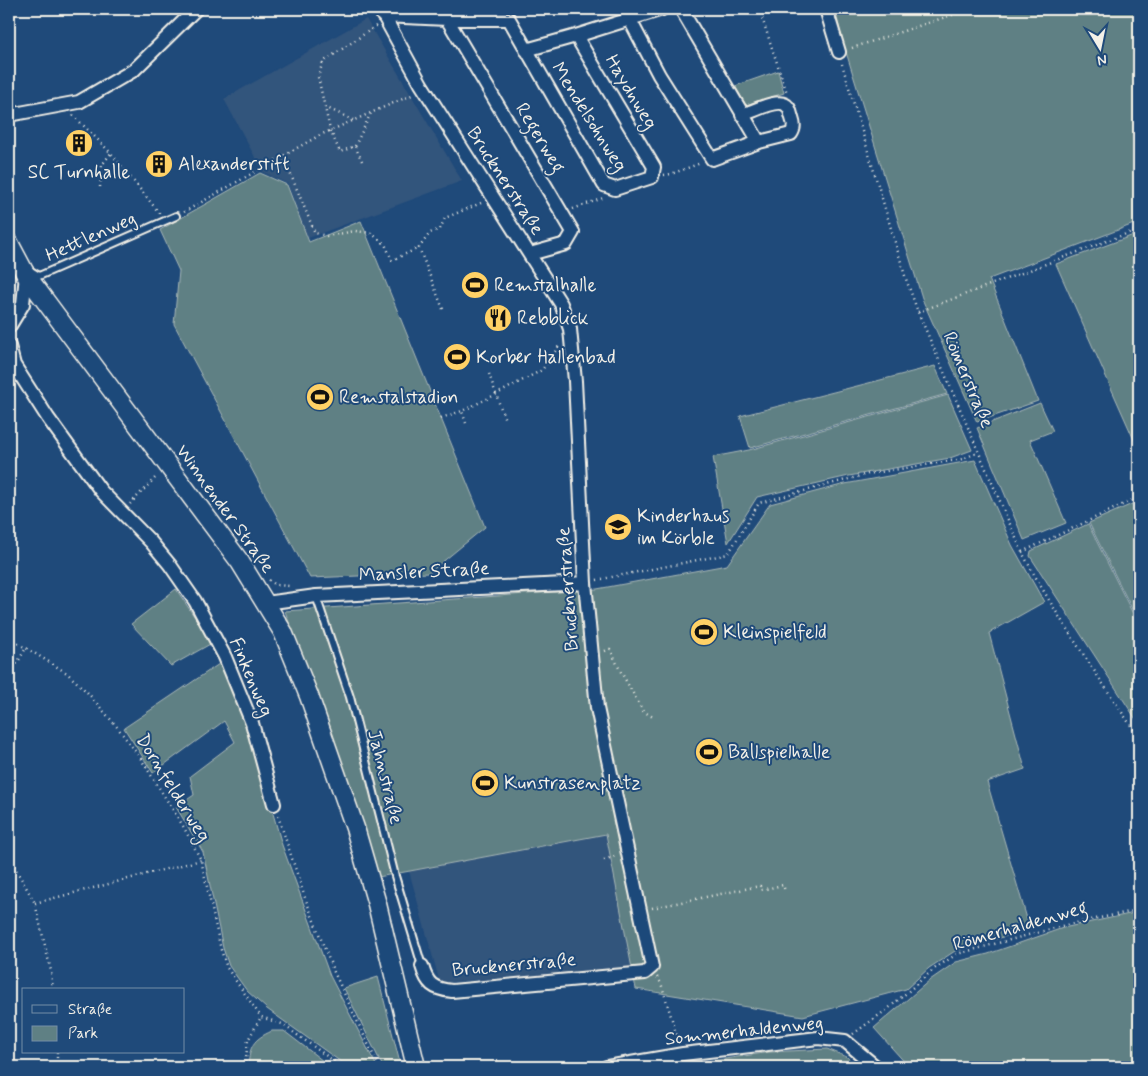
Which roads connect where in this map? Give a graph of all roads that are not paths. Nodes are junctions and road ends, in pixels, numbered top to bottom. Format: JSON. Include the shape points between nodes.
{"nodes":[{"id":1,"x":196,"y":9,"type":"edge"},
{"id":2,"x":662,"y":9,"type":"edge"},
{"id":3,"x":681,"y":9,"type":"edge"},
{"id":4,"x":826,"y":9,"type":"edge"},
{"id":5,"x":512,"y":14,"type":"edge"},
{"id":6,"x":380,"y":17,"type":"edge"},
{"id":7,"x":448,"y":19,"type":"junction"},
{"id":8,"x":630,"y":20,"type":"junction"},
{"id":9,"x":576,"y":36,"type":"junction"},
{"id":10,"x":526,"y":50,"type":"junction"},
{"id":11,"x":839,"y":52,"type":"road end"},
{"id":12,"x":9,"y":115,"type":"edge"},
{"id":13,"x":742,"y":115,"type":"junction"},
{"id":14,"x":760,"y":142,"type":"junction"},
{"id":15,"x":653,"y":172,"type":"joint"},
{"id":16,"x":176,"y":216,"type":"road end"},
{"id":17,"x":9,"y":243,"type":"edge"},
{"id":18,"x":530,"y":254,"type":"junction"},
{"id":19,"x":22,"y":270,"type":"junction"},
{"id":20,"x":9,"y":327,"type":"edge"},
{"id":21,"x":9,"y":346,"type":"edge"},
{"id":22,"x":585,"y":583,"type":"junction"},
{"id":23,"x":316,"y":596,"type":"junction"},
{"id":24,"x":266,"y":602,"type":"junction"},
{"id":25,"x":274,"y":804,"type":"road end"},
{"id":26,"x":422,"y":966,"type":"joint"},
{"id":27,"x":416,"y":1067,"type":"edge"},
{"id":28,"x":608,"y":1067,"type":"edge"},
{"id":29,"x":876,"y":1067,"type":"edge"}],
"edges":[{"from":1,"to":12,"type":"street","via":[[134,70],[79,102]]},
{"from":2,"to":8,"type":"street"},
{"from":3,"to":13,"type":"street"},
{"from":4,"to":11,"type":"street"},
{"from":5,"to":7,"type":"street"},
{"from":5,"to":10,"type":"street","name":"Mendelsohnweg"},
{"from":6,"to":7,"type":"street"},
{"from":6,"to":18,"type":"street","name":"Brucknerstraße"},
{"from":7,"to":18,"type":"street","name":"Regerweg","via":[[573,232],[566,244]]},
{"from":8,"to":9,"type":"street"},
{"from":8,"to":14,"type":"street","via":[[659,75],[712,159]]},
{"from":9,"to":10,"type":"street"},
{"from":9,"to":15,"type":"street","name":"Haydnweg"},
{"from":10,"to":15,"type":"street","name":"Mendelsohnweg","via":[[604,185],[615,189]]},
{"from":13,"to":14,"type":"street"},
{"from":13,"to":14,"type":"street","via":[[775,103],[788,107],[794,126],[791,134]]},
{"from":16,"to":19,"type":"lane","name":"Hettlenweg","via":[[39,276]]},
{"from":17,"to":19,"type":"street","name":"Winnender Straße"},
{"from":18,"to":22,"type":"street","name":"Brucknerstraße","via":[[561,304],[570,329]]},
{"from":19,"to":20,"type":"street","via":[[23,304]]},
{"from":19,"to":24,"type":"street","name":"Winnender Straße","via":[[240,562]]},
{"from":21,"to":25,"type":"street","name":"Finkenweg","via":[[14,365],[101,491],[151,542],[195,601],[225,657],[252,723]]},
{"from":22,"to":23,"type":"street","name":"Mansler Straße"},
{"from":22,"to":26,"type":"street","name":"Brucknerstraße","via":[[597,708],[652,967],[645,973],[452,991],[438,989],[426,978]]},
{"from":23,"to":24,"type":"street","name":"Mansler Straße"},
{"from":23,"to":26,"type":"lane","name":"Jahnstraße","via":[[350,697],[395,876]]},
{"from":24,"to":27,"type":"street","name":"Winnender Straße","via":[[297,664],[355,828],[377,904]]},
{"from":28,"to":29,"type":"street","name":"Sommerhaldenweg","via":[[683,1054],[818,1038],[845,1041]]}]}
